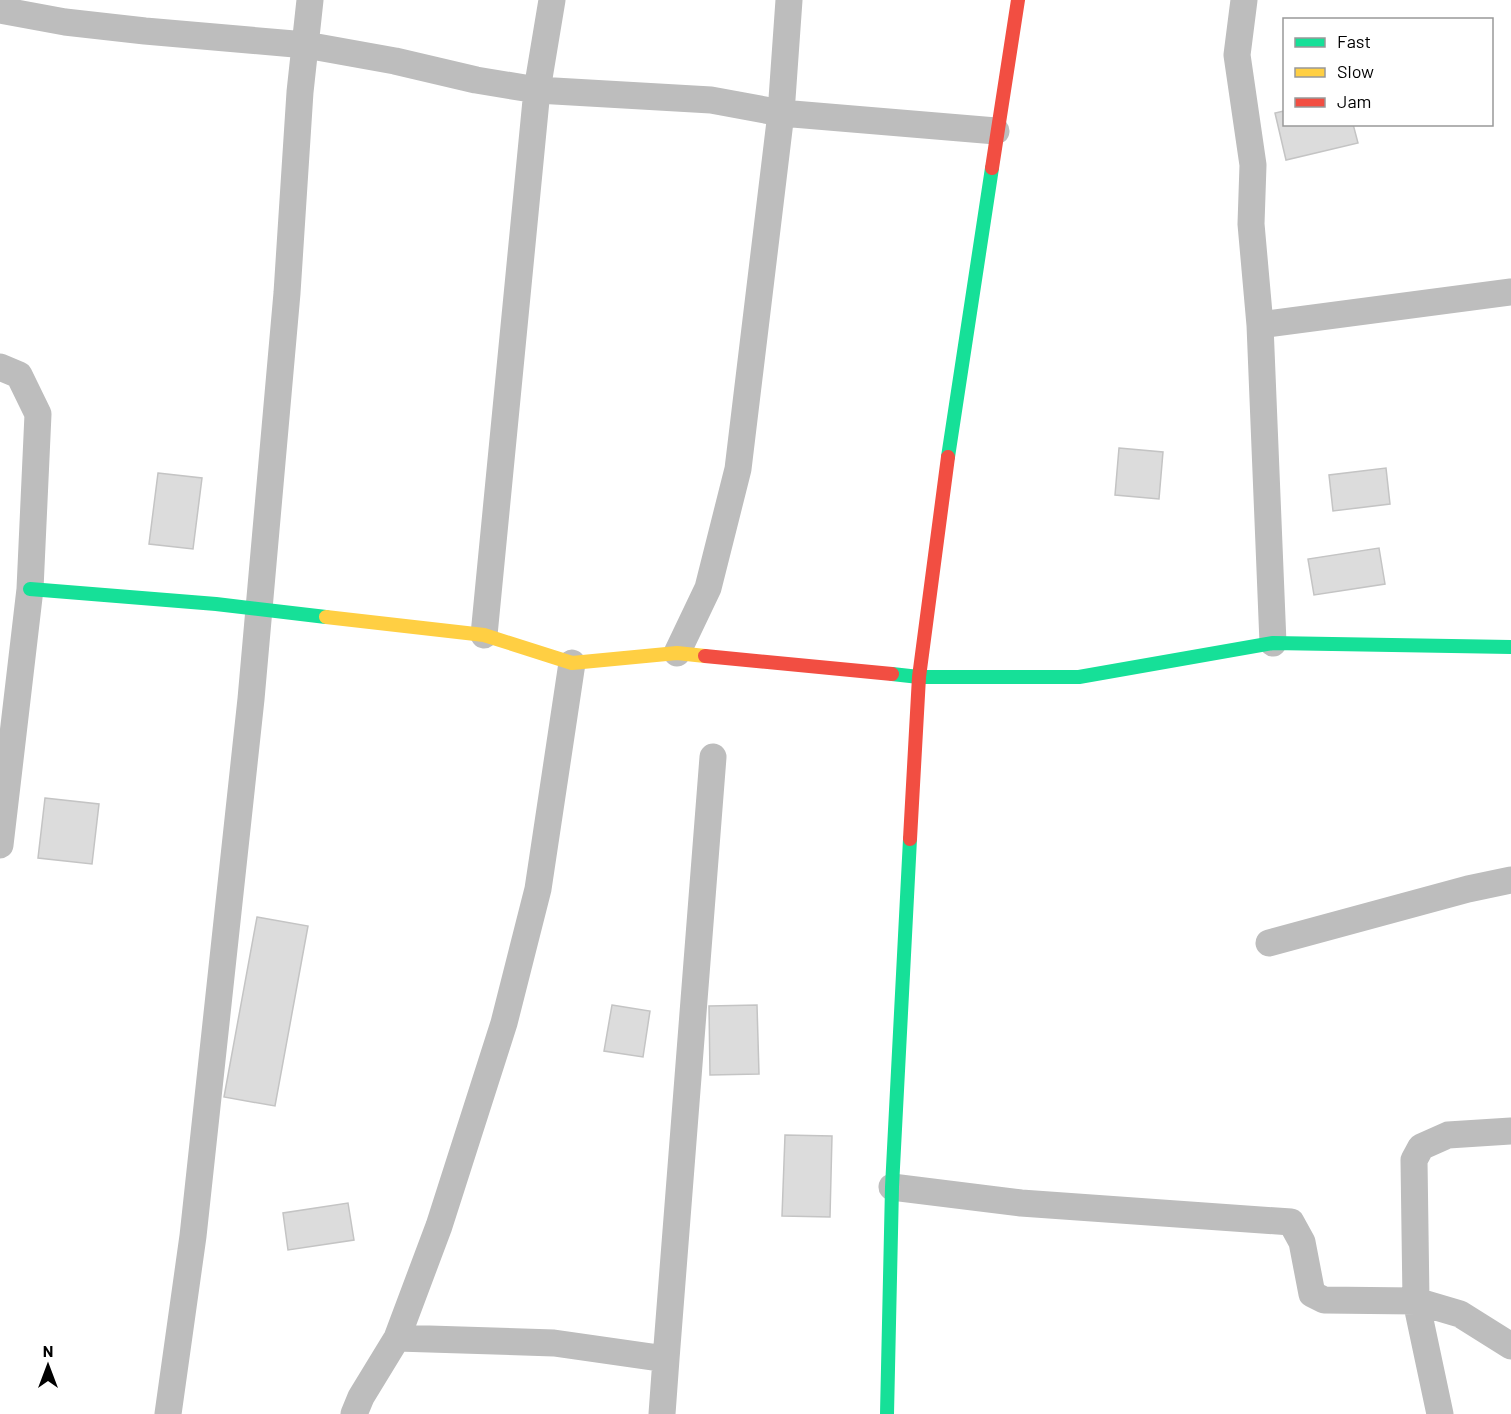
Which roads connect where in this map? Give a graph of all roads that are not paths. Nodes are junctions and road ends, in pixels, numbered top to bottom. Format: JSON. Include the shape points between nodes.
{"nodes":[{"id":1,"x":310,"y":0,"type":"edge"},
{"id":2,"x":552,"y":0,"type":"edge"},
{"id":3,"x":789,"y":0,"type":"edge"},
{"id":4,"x":1017,"y":0,"type":"edge"},
{"id":5,"x":1244,"y":0,"type":"edge"},
{"id":6,"x":0,"y":10,"type":"edge"},
{"id":7,"x":66,"y":11,"type":"edge"},
{"id":8,"x":306,"y":45,"type":"junction"},
{"id":9,"x":537,"y":90,"type":"junction"},
{"id":10,"x":781,"y":113,"type":"junction"},
{"id":11,"x":996,"y":131,"type":"junction"},
{"id":12,"x":1511,"y":292,"type":"edge"},
{"id":13,"x":1260,"y":325,"type":"junction"},
{"id":14,"x":0,"y":367,"type":"edge"},
{"id":15,"x":30,"y":589,"type":"junction"},
{"id":16,"x":260,"y":609,"type":"junction"},
{"id":17,"x":484,"y":635,"type":"junction"},
{"id":18,"x":1273,"y":643,"type":"junction"},
{"id":19,"x":1511,"y":647,"type":"edge"},
{"id":20,"x":677,"y":653,"type":"junction"},
{"id":21,"x":572,"y":663,"type":"junction"},
{"id":22,"x":919,"y":677,"type":"junction"},
{"id":23,"x":713,"y":757,"type":"dead end"},
{"id":24,"x":0,"y":845,"type":"edge"},
{"id":25,"x":1511,"y":880,"type":"edge"},
{"id":26,"x":1269,"y":943,"type":"dead end"},
{"id":27,"x":1511,"y":1131,"type":"edge"},
{"id":28,"x":892,"y":1187,"type":"junction"},
{"id":29,"x":1416,"y":1301,"type":"junction"},
{"id":30,"x":397,"y":1338,"type":"junction"},
{"id":31,"x":1511,"y":1346,"type":"edge"},
{"id":32,"x":666,"y":1359,"type":"junction"},
{"id":33,"x":168,"y":1414,"type":"edge"},
{"id":34,"x":354,"y":1414,"type":"edge"},
{"id":35,"x":662,"y":1414,"type":"edge"},
{"id":36,"x":887,"y":1414,"type":"edge"},
{"id":37,"x":1440,"y":1414,"type":"edge"}],
"edges":[{"from":1,"to":8,"type":"street"},
{"from":2,"to":9,"type":"street"},
{"from":3,"to":10,"type":"street"},
{"from":4,"to":11,"type":"street"},
{"from":5,"to":13,"type":"street","via":[[1237,54],[1253,165],[1251,224]]},
{"from":6,"to":7,"type":"street"},
{"from":7,"to":8,"type":"street","via":[[145,32]]},
{"from":8,"to":9,"type":"street"},
{"from":8,"to":16,"type":"street"},
{"from":9,"to":10,"type":"street","via":[[711,100]]},
{"from":9,"to":17,"type":"street"},
{"from":10,"to":11,"type":"street"},
{"from":10,"to":20,"type":"street","via":[[738,469],[708,588]]},
{"from":11,"to":22,"type":"street"},
{"from":12,"to":13,"type":"street"},
{"from":13,"to":18,"type":"street"},
{"from":14,"to":15,"type":"street","via":[[19,375],[38,414]]},
{"from":15,"to":16,"type":"street"},
{"from":15,"to":24,"type":"street"},
{"from":16,"to":17,"type":"street"},
{"from":16,"to":33,"type":"street","via":[[193,1236]]},
{"from":17,"to":21,"type":"street"},
{"from":18,"to":19,"type":"street"},
{"from":18,"to":22,"type":"street","via":[[1079,677]]},
{"from":20,"to":21,"type":"street"},
{"from":20,"to":22,"type":"street"},
{"from":21,"to":30,"type":"street","via":[[538,889],[510,1000],[442,1216]]},
{"from":22,"to":28,"type":"street"},
{"from":23,"to":32,"type":"street"},
{"from":25,"to":26,"type":"street"},
{"from":27,"to":29,"type":"street","via":[[1448,1136],[1420,1147],[1414,1160]]},
{"from":28,"to":29,"type":"street","via":[[1021,1203],[1291,1222],[1302,1242],[1312,1294],[1324,1300]]},
{"from":28,"to":36,"type":"street"},
{"from":29,"to":31,"type":"street","via":[[1460,1314]]},
{"from":29,"to":37,"type":"street"},
{"from":30,"to":32,"type":"street","via":[[554,1343]]},
{"from":30,"to":34,"type":"street"},
{"from":32,"to":35,"type":"street"}]}
